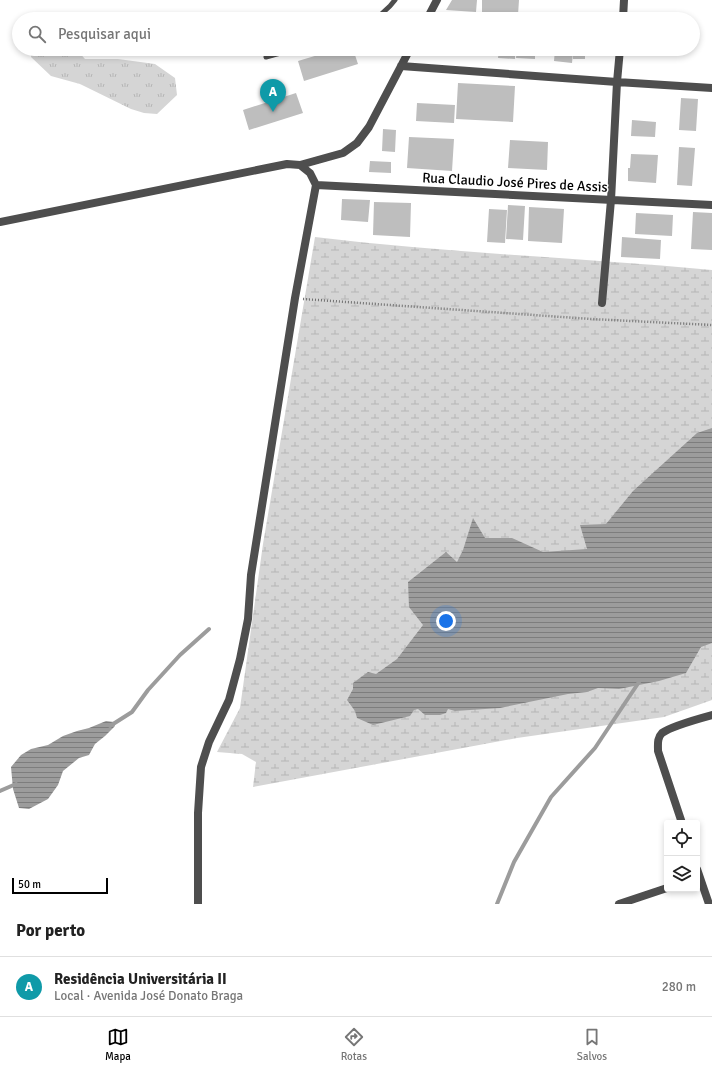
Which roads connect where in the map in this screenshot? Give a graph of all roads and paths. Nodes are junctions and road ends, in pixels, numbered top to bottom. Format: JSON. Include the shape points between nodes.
{"nodes":[{"id":1,"x":395,"y":0,"type":"edge"},
{"id":2,"x":437,"y":0,"type":"edge"},
{"id":3,"x":624,"y":0,"type":"edge"},
{"id":4,"x":384,"y":12,"type":"edge"},
{"id":5,"x":431,"y":12,"type":"edge"},
{"id":6,"x":623,"y":12,"type":"edge"},
{"id":7,"x":270,"y":56,"type":"edge"},
{"id":8,"x":406,"y":56,"type":"edge"},
{"id":9,"x":619,"y":56,"type":"edge"},
{"id":10,"x":266,"y":57,"type":"dead end"},
{"id":11,"x":401,"y":66,"type":"junction"},
{"id":12,"x":617,"y":82,"type":"junction"},
{"id":13,"x":712,"y":88,"type":"edge"},
{"id":14,"x":300,"y":166,"type":"junction"},
{"id":15,"x":316,"y":185,"type":"junction"},
{"id":16,"x":611,"y":200,"type":"junction"},
{"id":17,"x":712,"y":205,"type":"edge"},
{"id":18,"x":0,"y":222,"type":"edge"},
{"id":19,"x":295,"y":298,"type":"junction"},
{"id":20,"x":602,"y":303,"type":"dead end"},
{"id":21,"x":712,"y":325,"type":"edge"},
{"id":22,"x":712,"y":715,"type":"edge"},
{"id":23,"x":681,"y":820,"type":"edge"},
{"id":24,"x":700,"y":879,"type":"edge"},
{"id":25,"x":664,"y":889,"type":"edge"},
{"id":26,"x":198,"y":904,"type":"edge"},
{"id":27,"x":619,"y":904,"type":"edge"},
{"id":28,"x":709,"y":904,"type":"edge"}],
"edges":[{"from":1,"to":4,"type":"lane"},
{"from":2,"to":5,"type":"street"},
{"from":3,"to":6,"type":"street"},
{"from":7,"to":10,"type":"lane"},
{"from":8,"to":11,"type":"street"},
{"from":9,"to":12,"type":"street"},
{"from":11,"to":12,"type":"street"},
{"from":11,"to":14,"type":"street","via":[[369,127],[357,143],[343,153]]},
{"from":12,"to":13,"type":"street"},
{"from":12,"to":16,"type":"street"},
{"from":14,"to":15,"type":"street","via":[[310,173]]},
{"from":14,"to":18,"type":"street","via":[[287,164]]},
{"from":15,"to":16,"type":"street","name":"Rua Claudio José Pires de Assis"},
{"from":15,"to":19,"type":"street"},
{"from":16,"to":17,"type":"street","name":"Rua Claudio José Pires de Assis"},
{"from":16,"to":20,"type":"street"},
{"from":19,"to":21,"type":"path"},
{"from":19,"to":26,"type":"street","via":[[251,575],[248,619],[228,700],[201,767]]},
{"from":22,"to":23,"type":"street","via":[[671,729],[658,740],[658,751]]},
{"from":24,"to":28,"type":"street"},
{"from":25,"to":27,"type":"street"}]}
